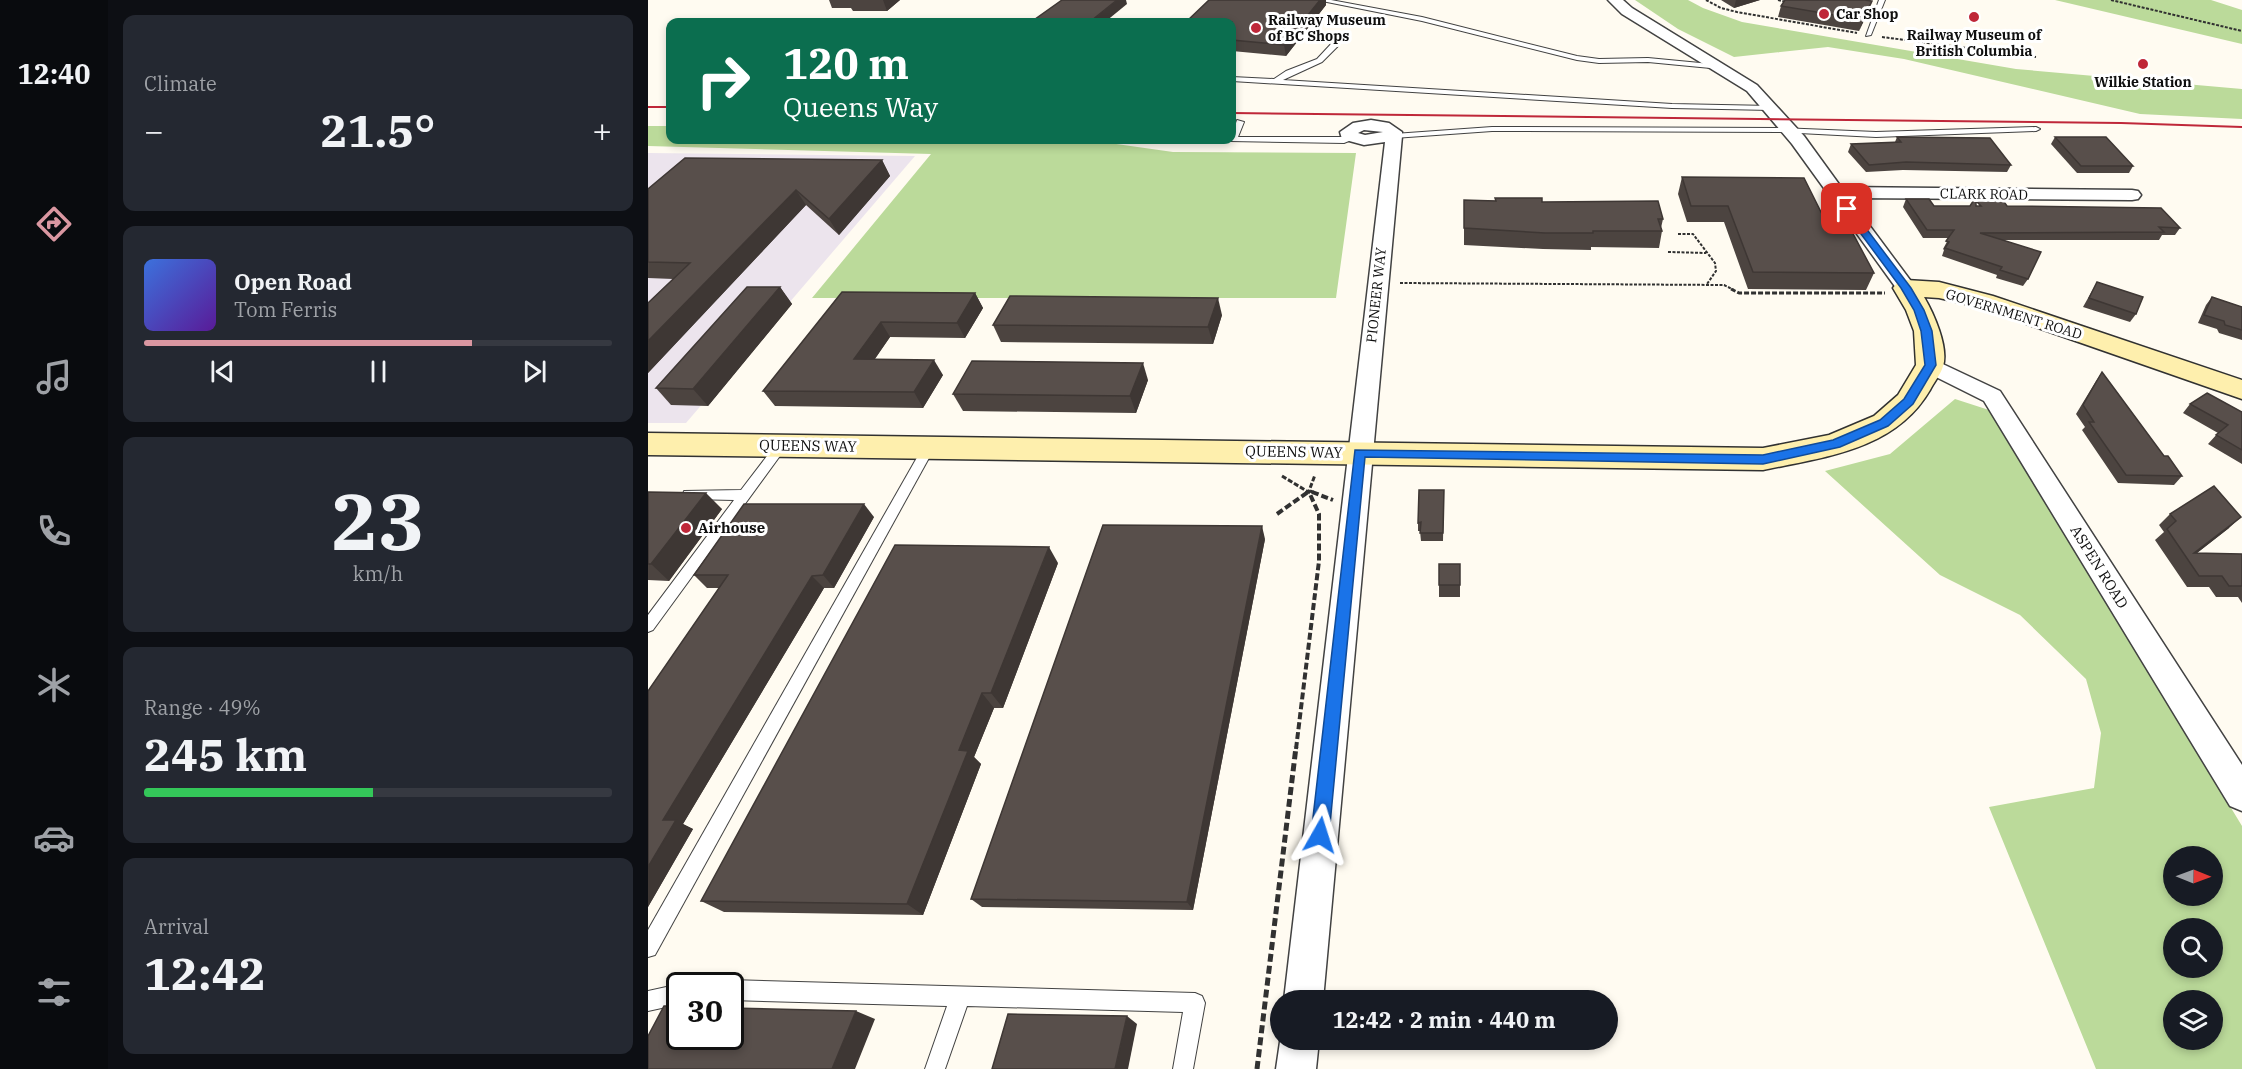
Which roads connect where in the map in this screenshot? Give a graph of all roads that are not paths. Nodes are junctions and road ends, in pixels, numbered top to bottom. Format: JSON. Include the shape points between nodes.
{"nodes":[{"id":1,"x":1320,"y":0,"type":"edge"},
{"id":2,"x":1615,"y":0,"type":"edge"},
{"id":3,"x":1881,"y":0,"type":"edge"},
{"id":4,"x":1868,"y":35,"type":"dead end"},
{"id":5,"x":1334,"y":46,"type":"dead end"},
{"id":6,"x":1721,"y":67,"type":"junction"},
{"id":7,"x":1236,"y":79,"type":"edge"},
{"id":8,"x":1276,"y":82,"type":"junction"},
{"id":9,"x":1771,"y":108,"type":"junction"},
{"id":10,"x":1240,"y":122,"type":"dead end"},
{"id":11,"x":2036,"y":129,"type":"dead end"},
{"id":12,"x":1790,"y":131,"type":"junction"},
{"id":13,"x":1236,"y":132,"type":"edge"},
{"id":14,"x":1394,"y":136,"type":"junction"},
{"id":15,"x":1352,"y":138,"type":"joint"},
{"id":16,"x":1236,"y":139,"type":"edge"},
{"id":17,"x":1835,"y":192,"type":"junction"},
{"id":18,"x":2132,"y":195,"type":"dead end"},
{"id":19,"x":1895,"y":287,"type":"junction"},
{"id":20,"x":1984,"y":301,"type":"junction"},
{"id":21,"x":1927,"y":331,"type":"junction"},
{"id":22,"x":1930,"y":365,"type":"junction"},
{"id":23,"x":2242,"y":390,"type":"edge"},
{"id":24,"x":648,"y":444,"type":"edge"},
{"id":25,"x":780,"y":446,"type":"junction"},
{"id":26,"x":929,"y":447,"type":"junction"},
{"id":27,"x":1359,"y":453,"type":"junction"},
{"id":28,"x":672,"y":493,"type":"edge"},
{"id":29,"x":744,"y":495,"type":"junction"},
{"id":30,"x":648,"y":626,"type":"edge"},
{"id":31,"x":2242,"y":795,"type":"edge"},
{"id":32,"x":648,"y":948,"type":"edge"},
{"id":33,"x":744,"y":990,"type":"edge"},
{"id":34,"x":1304,"y":990,"type":"edge"},
{"id":35,"x":666,"y":997,"type":"edge"},
{"id":36,"x":960,"y":997,"type":"junction"},
{"id":37,"x":648,"y":1001,"type":"edge"},
{"id":38,"x":1298,"y":1050,"type":"edge"},
{"id":39,"x":935,"y":1069,"type":"edge"},
{"id":40,"x":1183,"y":1069,"type":"edge"},
{"id":41,"x":1296,"y":1069,"type":"edge"}],
"edges":[{"from":1,"to":6,"type":"lane","via":[[1422,19],[1577,58]]},
{"from":2,"to":6,"type":"street"},
{"from":3,"to":4,"type":"lane"},
{"from":5,"to":8,"type":"lane","via":[[1323,60]]},
{"from":6,"to":9,"type":"street"},
{"from":7,"to":8,"type":"lane"},
{"from":8,"to":9,"type":"lane","via":[[1672,106]]},
{"from":9,"to":12,"type":"street"},
{"from":10,"to":13,"type":"lane"},
{"from":11,"to":12,"type":"lane","via":[[1912,134]]},
{"from":12,"to":14,"type":"lane","via":[[1492,129]]},
{"from":12,"to":17,"type":"street"},
{"from":14,"to":15,"type":"street"},
{"from":14,"to":27,"type":"street","name":"PIONEER WAY"},
{"from":15,"to":16,"type":"lane"},
{"from":17,"to":18,"type":"street","name":"CLARK ROAD"},
{"from":17,"to":19,"type":"street"},
{"from":19,"to":20,"type":"street","name":"GOVERNMENT ROAD","via":[[1939,290]]},
{"from":19,"to":21,"type":"street","via":[[1919,310]]},
{"from":20,"to":21,"type":"street","via":[[1945,307],[1932,316]]},
{"from":20,"to":23,"type":"street","name":"GOVERNMENT ROAD"},
{"from":21,"to":22,"type":"street"},
{"from":22,"to":27,"type":"street","name":"QUEENS WAY","via":[[1908,402],[1884,423],[1836,444],[1763,459]]},
{"from":22,"to":31,"type":"street","name":"ASPEN ROAD","via":[[1992,396]]},
{"from":24,"to":25,"type":"street","name":"QUEENS WAY"},
{"from":25,"to":26,"type":"street","name":"QUEENS WAY"},
{"from":25,"to":29,"type":"lane"},
{"from":26,"to":27,"type":"street","name":"QUEENS WAY"},
{"from":26,"to":32,"type":"lane"},
{"from":27,"to":34,"type":"street","name":"PIONEER WAY"},
{"from":28,"to":29,"type":"lane"},
{"from":29,"to":30,"type":"lane"},
{"from":33,"to":36,"type":"lane"},
{"from":35,"to":37,"type":"lane"},
{"from":36,"to":39,"type":"lane"},
{"from":36,"to":40,"type":"lane","via":[[1195,1003]]},
{"from":38,"to":41,"type":"street"}]}
